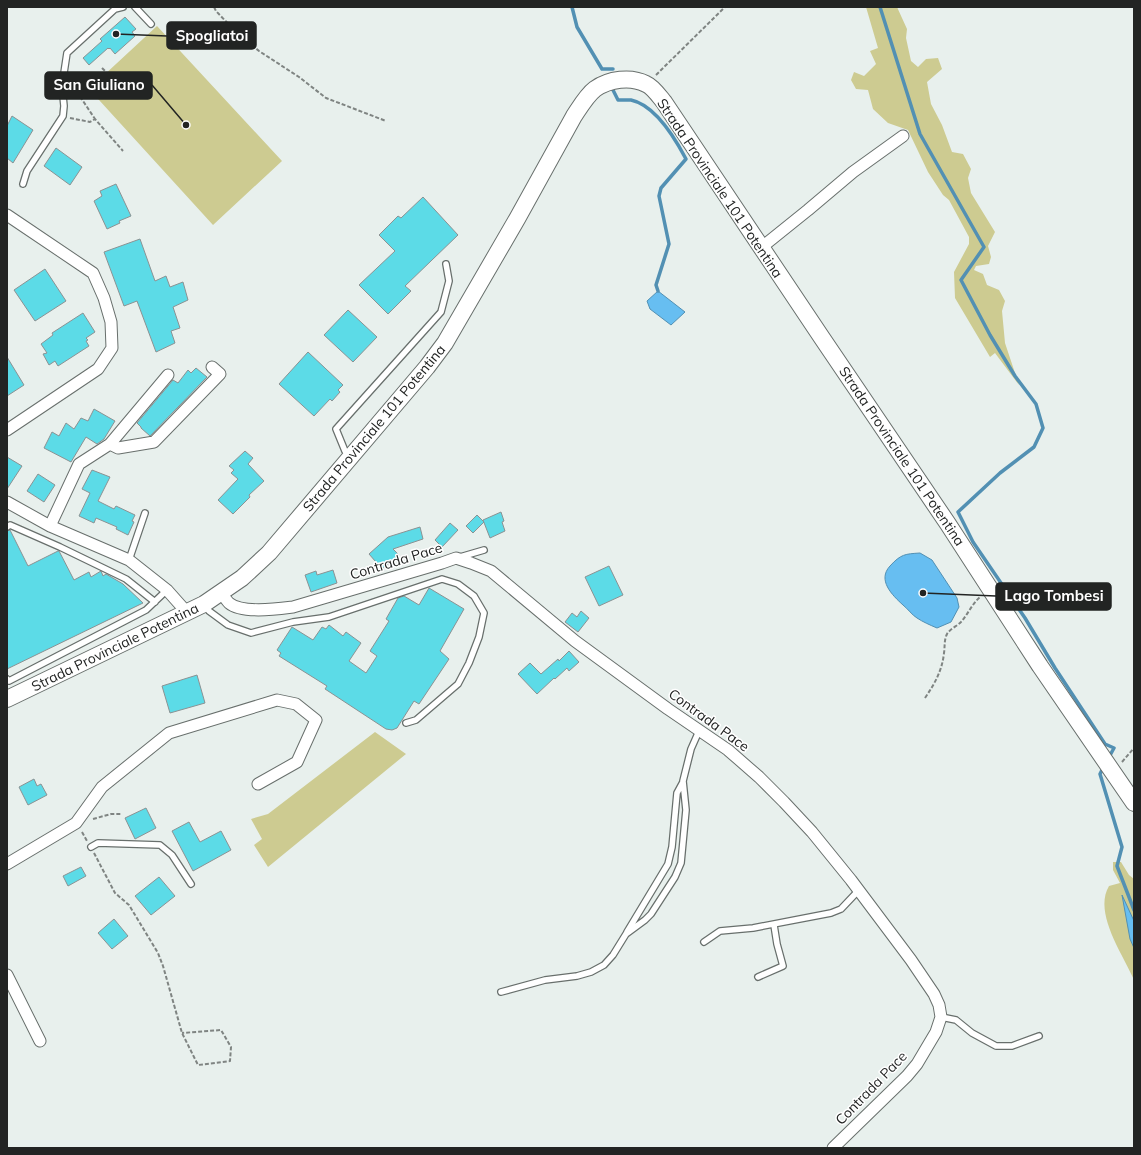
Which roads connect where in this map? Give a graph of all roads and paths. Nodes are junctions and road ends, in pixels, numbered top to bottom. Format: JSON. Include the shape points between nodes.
{"nodes":[{"id":1,"x":123,"y":7,"type":"edge"},
{"id":2,"x":135,"y":7,"type":"edge"},
{"id":3,"x":214,"y":7,"type":"edge"},
{"id":4,"x":726,"y":7,"type":"edge"},
{"id":5,"x":151,"y":24,"type":"dead end"},
{"id":6,"x":102,"y":68,"type":"dead end"},
{"id":7,"x":65,"y":70,"type":"junction"},
{"id":8,"x":106,"y":73,"type":"dead end"},
{"id":9,"x":647,"y":84,"type":"junction"},
{"id":10,"x":63,"y":116,"type":"junction"},
{"id":11,"x":95,"y":119,"type":"junction"},
{"id":12,"x":386,"y":121,"type":"dead end"},
{"id":13,"x":903,"y":136,"type":"dead end"},
{"id":14,"x":123,"y":151,"type":"dead end"},
{"id":15,"x":23,"y":184,"type":"dead end"},
{"id":16,"x":7,"y":215,"type":"edge"},
{"id":17,"x":762,"y":247,"type":"junction"},
{"id":18,"x":446,"y":264,"type":"dead end"},
{"id":19,"x":212,"y":367,"type":"dead end"},
{"id":20,"x":168,"y":375,"type":"dead end"},
{"id":21,"x":7,"y":430,"type":"edge"},
{"id":22,"x":110,"y":444,"type":"junction"},
{"id":23,"x":351,"y":456,"type":"junction"},
{"id":24,"x":7,"y":502,"type":"edge"},
{"id":25,"x":146,"y":513,"type":"dead end"},
{"id":26,"x":50,"y":526,"type":"junction"},
{"id":27,"x":7,"y":527,"type":"edge"},
{"id":28,"x":484,"y":550,"type":"dead end"},
{"id":29,"x":456,"y":558,"type":"junction"},
{"id":30,"x":129,"y":560,"type":"junction"},
{"id":31,"x":990,"y":589,"type":"junction"},
{"id":32,"x":167,"y":590,"type":"junction"},
{"id":33,"x":221,"y":593,"type":"junction"},
{"id":34,"x":155,"y":602,"type":"junction"},
{"id":35,"x":204,"y":604,"type":"junction"},
{"id":36,"x":186,"y":613,"type":"junction"},
{"id":37,"x":7,"y":679,"type":"edge"},
{"id":38,"x":924,"y":698,"type":"dead end"},
{"id":39,"x":7,"y":699,"type":"edge"},
{"id":40,"x":406,"y":723,"type":"dead end"},
{"id":41,"x":699,"y":731,"type":"junction"},
{"id":42,"x":1134,"y":748,"type":"edge"},
{"id":43,"x":1108,"y":764,"type":"junction"},
{"id":44,"x":683,"y":781,"type":"junction"},
{"id":45,"x":258,"y":784,"type":"dead end"},
{"id":46,"x":1134,"y":803,"type":"edge"},
{"id":47,"x":122,"y":814,"type":"dead end"},
{"id":48,"x":76,"y":823,"type":"junction"},
{"id":49,"x":91,"y":847,"type":"junction"},
{"id":50,"x":7,"y":864,"type":"edge"},
{"id":51,"x":191,"y":884,"type":"dead end"},
{"id":52,"x":858,"y":890,"type":"junction"},
{"id":53,"x":774,"y":924,"type":"junction"},
{"id":54,"x":626,"y":934,"type":"junction"},
{"id":55,"x":704,"y":942,"type":"dead end"},
{"id":56,"x":7,"y":975,"type":"edge"},
{"id":57,"x":758,"y":977,"type":"dead end"},
{"id":58,"x":501,"y":992,"type":"dead end"},
{"id":59,"x":941,"y":1016,"type":"junction"},
{"id":60,"x":182,"y":1033,"type":"junction"},
{"id":61,"x":1039,"y":1036,"type":"dead end"},
{"id":62,"x":40,"y":1041,"type":"dead end"},
{"id":63,"x":833,"y":1148,"type":"edge"}],
"edges":[{"from":1,"to":7,"type":"lane","via":[[115,9],[67,53]]},
{"from":2,"to":5,"type":"lane"},
{"from":3,"to":12,"type":"path","via":[[236,32],[259,52],[299,76],[326,98]]},
{"from":4,"to":9,"type":"path"},
{"from":6,"to":8,"type":"path"},
{"from":7,"to":10,"type":"lane","via":[[62,86]]},
{"from":7,"to":11,"type":"path","via":[[68,70],[75,88]]},
{"from":9,"to":17,"type":"main road","name":"Strada Provinciale 101 Potentina","via":[[664,102]]},
{"from":9,"to":23,"type":"main road","name":"Strada Provinciale 101 Potentina","via":[[619,80],[595,89],[584,101],[445,343]]},
{"from":10,"to":11,"type":"path","via":[[90,122]]},
{"from":10,"to":15,"type":"lane","via":[[27,171]]},
{"from":11,"to":14,"type":"path"},
{"from":13,"to":17,"type":"street","via":[[853,172]]},
{"from":16,"to":21,"type":"street","via":[[93,273],[111,322],[112,348],[98,369]]},
{"from":17,"to":31,"type":"main road","name":"Strada Provinciale 101 Potentina"},
{"from":18,"to":23,"type":"lane","via":[[449,281],[441,312],[336,429],[345,451]]},
{"from":19,"to":22,"type":"street","via":[[220,374],[154,442],[118,448]]},
{"from":20,"to":22,"type":"street"},
{"from":22,"to":26,"type":"street","via":[[79,464]]},
{"from":23,"to":33,"type":"main road","name":"Strada Provinciale 101 Potentina","via":[[270,553]]},
{"from":24,"to":26,"type":"street"},
{"from":25,"to":30,"type":"lane"},
{"from":26,"to":30,"type":"street"},
{"from":27,"to":34,"type":"lane","via":[[10,525],[126,578]]},
{"from":28,"to":29,"type":"lane"},
{"from":29,"to":33,"type":"street","name":"Contrada Pace","via":[[293,607],[243,609],[230,603]]},
{"from":29,"to":41,"type":"street","name":"Contrada Pace","via":[[491,571],[575,641]]},
{"from":30,"to":32,"type":"street"},
{"from":31,"to":38,"type":"path","via":[[976,600],[961,622],[947,633],[941,670],[935,684]]},
{"from":31,"to":43,"type":"main road","name":"Strada Provinciale 101 Potentina"},
{"from":32,"to":34,"type":"lane"},
{"from":32,"to":36,"type":"street"},
{"from":33,"to":35,"type":"main road","name":"Strada Provinciale Potentina"},
{"from":34,"to":37,"type":"lane","via":[[146,610],[8,681]]},
{"from":35,"to":36,"type":"main road","name":"Strada Provinciale Potentina"},
{"from":35,"to":40,"type":"lane","via":[[228,626],[251,633],[293,622],[329,617],[442,579],[458,584],[474,596],[484,613],[479,637],[458,684],[416,720]]},
{"from":36,"to":39,"type":"main road","name":"Strada Provinciale Potentina"},
{"from":41,"to":44,"type":"lane","via":[[691,749]]},
{"from":41,"to":52,"type":"street","name":"Contrada Pace","via":[[728,750],[759,777],[812,832]]},
{"from":42,"to":43,"type":"path"},
{"from":43,"to":46,"type":"main road","name":"Strada Provinciale 101 Potentina"},
{"from":44,"to":54,"type":"lane","via":[[677,793],[668,864]]},
{"from":44,"to":54,"type":"lane","via":[[686,810],[680,863],[651,914]]},
{"from":45,"to":48,"type":"street","via":[[297,762],[316,720],[296,704],[277,700],[169,733],[102,787]]},
{"from":47,"to":48,"type":"path","via":[[111,814]]},
{"from":48,"to":49,"type":"path"},
{"from":48,"to":50,"type":"street"},
{"from":49,"to":51,"type":"lane","via":[[98,843],[160,845],[172,855]]},
{"from":49,"to":60,"type":"path","via":[[115,893],[129,905],[158,953]]},
{"from":52,"to":53,"type":"lane","via":[[841,909]]},
{"from":52,"to":59,"type":"street","name":"Contrada Pace","via":[[934,994]]},
{"from":53,"to":55,"type":"lane","via":[[720,931]]},
{"from":53,"to":57,"type":"lane","via":[[783,966]]},
{"from":54,"to":58,"type":"lane","via":[[613,955],[604,965],[592,972],[545,980]]},
{"from":56,"to":62,"type":"street"},
{"from":59,"to":61,"type":"lane","via":[[956,1020],[972,1033],[996,1046],[1012,1046]]},
{"from":59,"to":63,"type":"street","name":"Contrada Pace","via":[[936,1032],[917,1064]]},
{"from":60,"to":60,"type":"path","via":[[198,1066],[230,1061],[231,1047],[221,1030]]}]}
